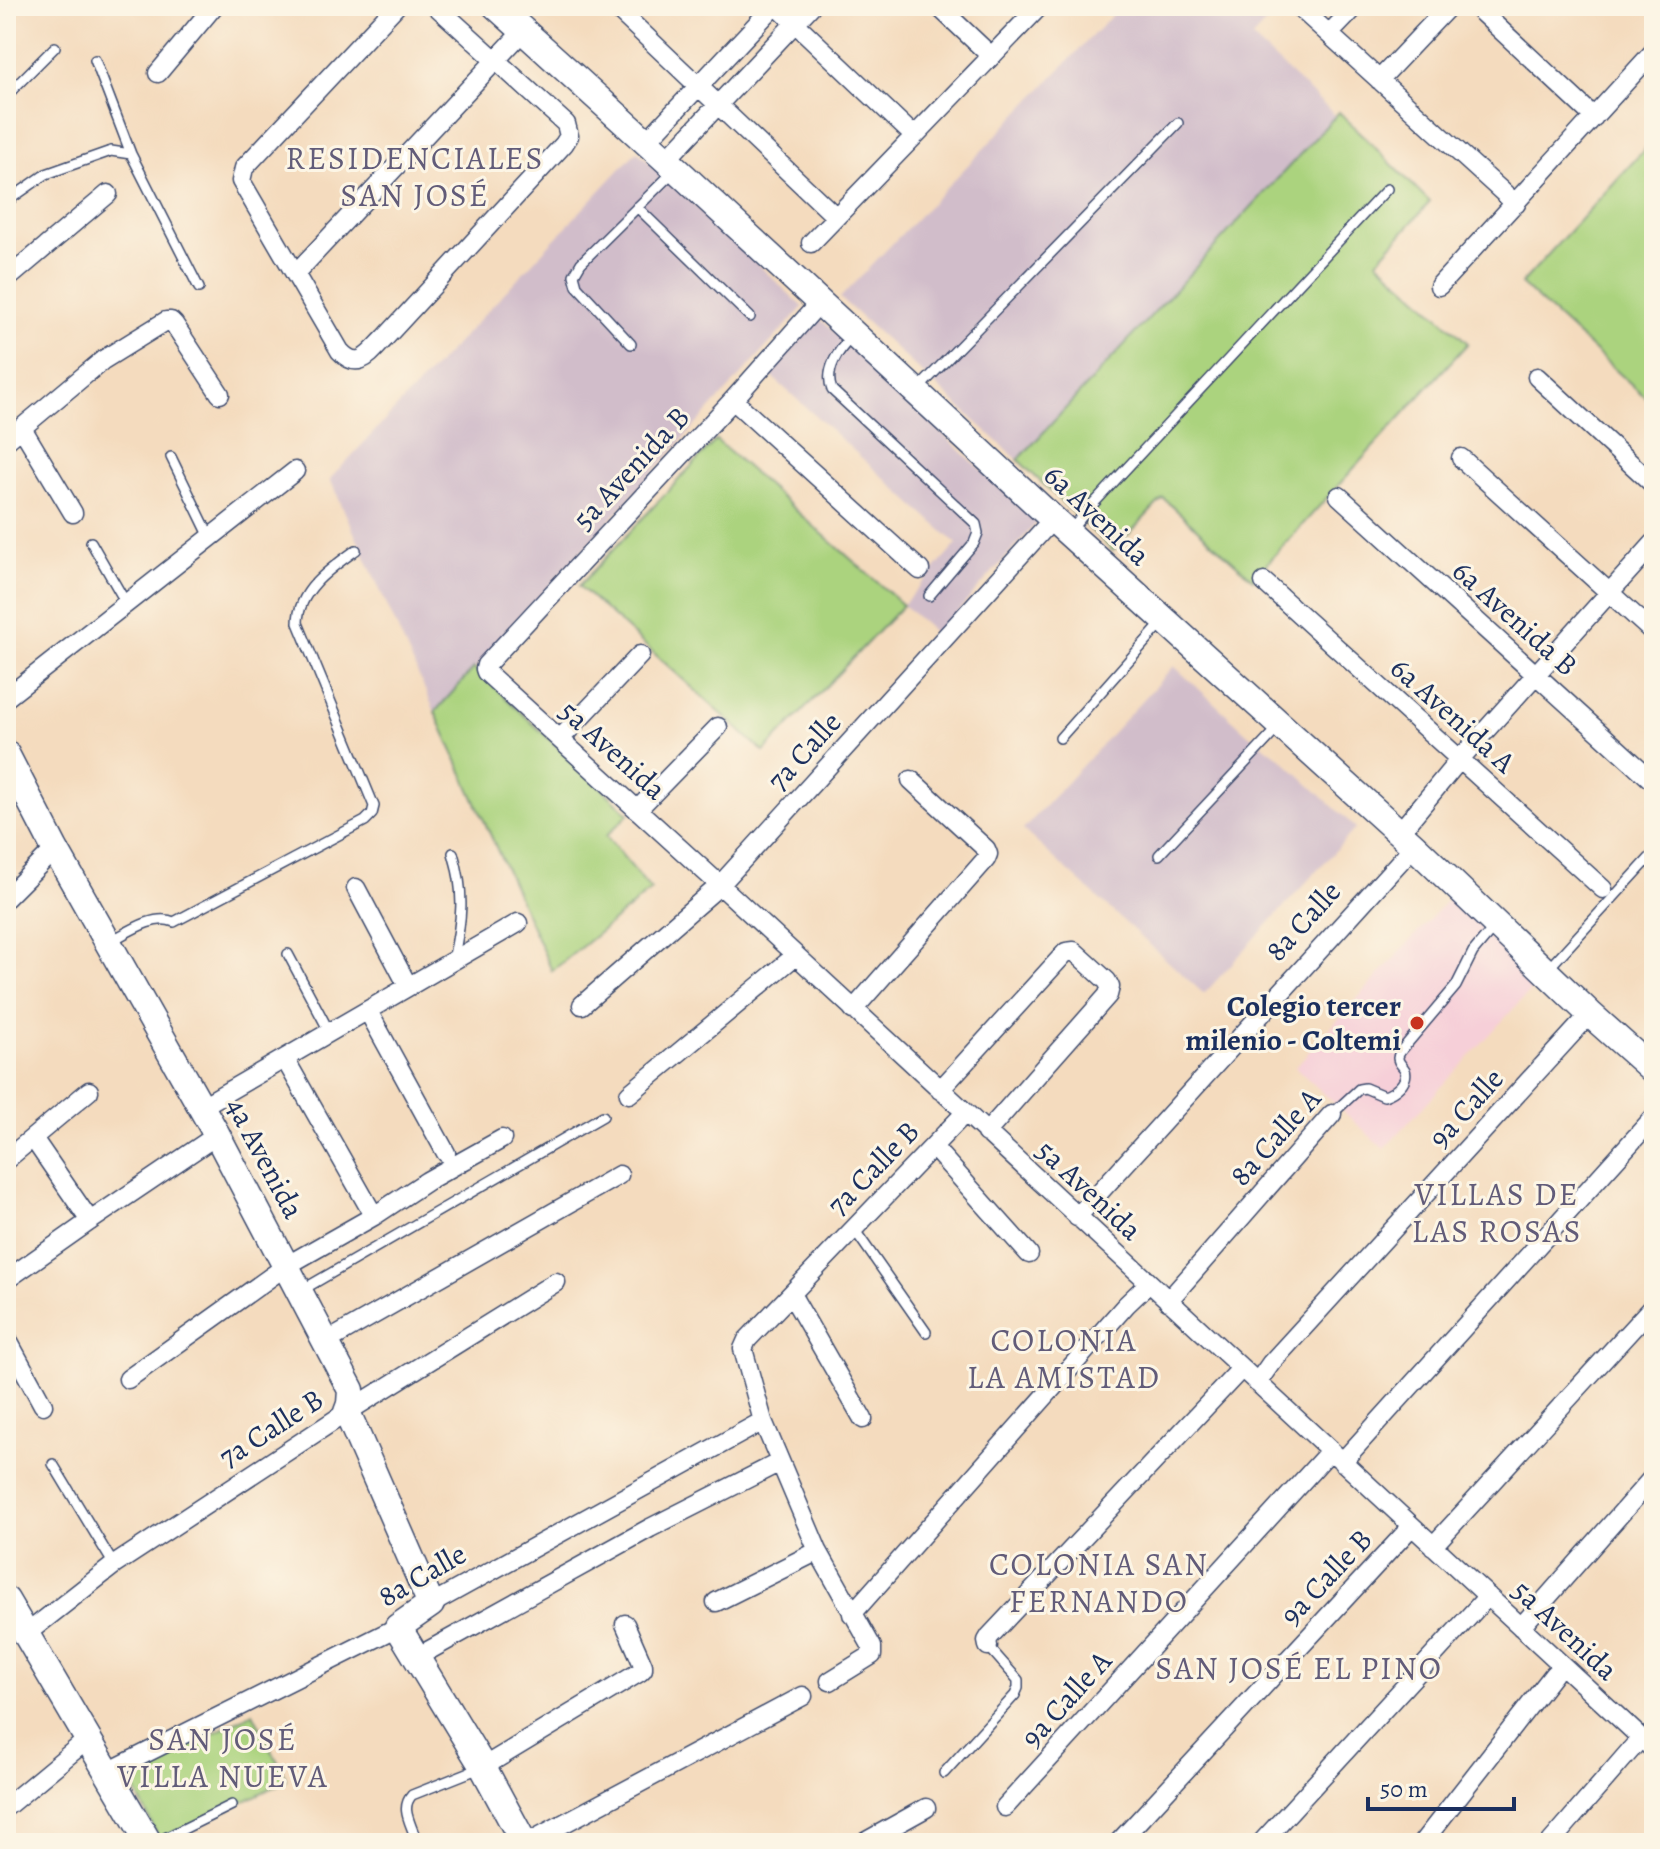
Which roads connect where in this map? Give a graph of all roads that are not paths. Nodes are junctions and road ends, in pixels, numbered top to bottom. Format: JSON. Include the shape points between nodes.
{"nodes":[{"id":1,"x":214,"y":6,"type":"edge"},
{"id":2,"x":396,"y":6,"type":"edge"},
{"id":3,"x":436,"y":6,"type":"edge"},
{"id":4,"x":496,"y":6,"type":"edge"},
{"id":5,"x":614,"y":6,"type":"edge"},
{"id":6,"x":775,"y":6,"type":"edge"},
{"id":7,"x":811,"y":6,"type":"edge"},
{"id":8,"x":938,"y":6,"type":"edge"},
{"id":9,"x":1040,"y":6,"type":"edge"},
{"id":10,"x":1298,"y":6,"type":"edge"},
{"id":11,"x":1356,"y":6,"type":"edge"},
{"id":12,"x":1449,"y":6,"type":"edge"},
{"id":13,"x":1475,"y":6,"type":"edge"},
{"id":14,"x":795,"y":23,"type":"junction"},
{"id":15,"x":524,"y":30,"type":"junction"},
{"id":16,"x":1329,"y":34,"type":"junction"},
{"id":17,"x":55,"y":47,"type":"dead end"},
{"id":18,"x":1654,"y":51,"type":"edge"},
{"id":19,"x":991,"y":56,"type":"junction"},
{"id":20,"x":95,"y":60,"type":"dead end"},
{"id":21,"x":495,"y":60,"type":"junction"},
{"id":22,"x":158,"y":73,"type":"dead end"},
{"id":23,"x":1379,"y":80,"type":"junction"},
{"id":24,"x":698,"y":86,"type":"junction"},
{"id":25,"x":6,"y":96,"type":"edge"},
{"id":26,"x":718,"y":105,"type":"junction"},
{"id":27,"x":1594,"y":117,"type":"junction"},
{"id":28,"x":1178,"y":123,"type":"dead end"},
{"id":29,"x":914,"y":136,"type":"junction"},
{"id":30,"x":646,"y":142,"type":"junction"},
{"id":31,"x":131,"y":154,"type":"junction"},
{"id":32,"x":671,"y":165,"type":"junction"},
{"id":33,"x":1387,"y":189,"type":"dead end"},
{"id":34,"x":108,"y":194,"type":"dead end"},
{"id":35,"x":6,"y":202,"type":"edge"},
{"id":36,"x":1516,"y":204,"type":"junction"},
{"id":37,"x":637,"y":207,"type":"junction"},
{"id":38,"x":836,"y":217,"type":"junction"},
{"id":39,"x":811,"y":243,"type":"dead end"},
{"id":40,"x":296,"y":273,"type":"junction"},
{"id":41,"x":6,"y":280,"type":"edge"},
{"id":42,"x":1439,"y":286,"type":"dead end"},
{"id":43,"x":199,"y":288,"type":"dead end"},
{"id":44,"x":820,"y":302,"type":"junction"},
{"id":45,"x":750,"y":317,"type":"dead end"},
{"id":46,"x":854,"y":334,"type":"junction"},
{"id":47,"x":631,"y":344,"type":"dead end"},
{"id":48,"x":1537,"y":377,"type":"dead end"},
{"id":49,"x":916,"y":391,"type":"junction"},
{"id":50,"x":220,"y":394,"type":"dead end"},
{"id":51,"x":733,"y":400,"type":"junction"},
{"id":52,"x":22,"y":428,"type":"junction"},
{"id":53,"x":6,"y":441,"type":"edge"},
{"id":54,"x":171,"y":457,"type":"dead end"},
{"id":55,"x":1461,"y":458,"type":"dead end"},
{"id":56,"x":295,"y":471,"type":"dead end"},
{"id":57,"x":1654,"y":485,"type":"edge"},
{"id":58,"x":1339,"y":496,"type":"dead end"},
{"id":59,"x":73,"y":513,"type":"dead end"},
{"id":60,"x":1061,"y":526,"type":"junction"},
{"id":61,"x":210,"y":537,"type":"junction"},
{"id":62,"x":91,"y":542,"type":"dead end"},
{"id":63,"x":1654,"y":543,"type":"edge"},
{"id":64,"x":356,"y":550,"type":"dead end"},
{"id":65,"x":920,"y":570,"type":"dead end"},
{"id":66,"x":1264,"y":582,"type":"dead end"},
{"id":67,"x":1610,"y":592,"type":"junction"},
{"id":68,"x":929,"y":596,"type":"dead end"},
{"id":69,"x":126,"y":603,"type":"junction"},
{"id":70,"x":1164,"y":620,"type":"junction"},
{"id":71,"x":1654,"y":633,"type":"edge"},
{"id":72,"x":640,"y":655,"type":"dead end"},
{"id":73,"x":486,"y":672,"type":"joint"},
{"id":74,"x":1536,"y":676,"type":"junction"},
{"id":75,"x":6,"y":698,"type":"edge"},
{"id":76,"x":1280,"y":726,"type":"junction"},
{"id":77,"x":718,"y":727,"type":"dead end"},
{"id":78,"x":1060,"y":738,"type":"dead end"},
{"id":79,"x":560,"y":739,"type":"junction"},
{"id":80,"x":6,"y":754,"type":"edge"},
{"id":81,"x":1460,"y":759,"type":"junction"},
{"id":82,"x":911,"y":780,"type":"dead end"},
{"id":83,"x":1654,"y":782,"type":"edge"},
{"id":84,"x":637,"y":810,"type":"junction"},
{"id":85,"x":1406,"y":840,"type":"junction"},
{"id":86,"x":55,"y":849,"type":"junction"},
{"id":87,"x":453,"y":853,"type":"dead end"},
{"id":88,"x":1654,"y":853,"type":"edge"},
{"id":89,"x":1159,"y":855,"type":"dead end"},
{"id":90,"x":720,"y":885,"type":"junction"},
{"id":91,"x":356,"y":888,"type":"dead end"},
{"id":92,"x":1603,"y":889,"type":"dead end"},
{"id":93,"x":6,"y":898,"type":"edge"},
{"id":94,"x":518,"y":923,"type":"dead end"},
{"id":95,"x":1496,"y":925,"type":"junction"},
{"id":96,"x":108,"y":943,"type":"junction"},
{"id":97,"x":288,"y":954,"type":"dead end"},
{"id":98,"x":795,"y":956,"type":"junction"},
{"id":99,"x":453,"y":960,"type":"junction"},
{"id":100,"x":1546,"y":972,"type":"junction"},
{"id":101,"x":408,"y":986,"type":"junction"},
{"id":102,"x":582,"y":1005,"type":"dead end"},
{"id":103,"x":853,"y":1010,"type":"junction"},
{"id":104,"x":368,"y":1011,"type":"junction"},
{"id":105,"x":1590,"y":1014,"type":"junction"},
{"id":106,"x":330,"y":1033,"type":"junction"},
{"id":107,"x":285,"y":1059,"type":"junction"},
{"id":108,"x":1654,"y":1071,"type":"edge"},
{"id":109,"x":940,"y":1090,"type":"junction"},
{"id":110,"x":89,"y":1091,"type":"dead end"},
{"id":111,"x":629,"y":1094,"type":"dead end"},
{"id":112,"x":201,"y":1107,"type":"junction"},
{"id":113,"x":965,"y":1113,"type":"junction"},
{"id":114,"x":1332,"y":1114,"type":"joint"},
{"id":115,"x":603,"y":1116,"type":"dead end"},
{"id":116,"x":1654,"y":1117,"type":"edge"},
{"id":117,"x":986,"y":1133,"type":"junction"},
{"id":118,"x":217,"y":1135,"type":"junction"},
{"id":119,"x":33,"y":1138,"type":"junction"},
{"id":120,"x":502,"y":1139,"type":"dead end"},
{"id":121,"x":933,"y":1147,"type":"junction"},
{"id":122,"x":446,"y":1153,"type":"dead end"},
{"id":123,"x":6,"y":1160,"type":"edge"},
{"id":124,"x":619,"y":1175,"type":"dead end"},
{"id":125,"x":374,"y":1216,"type":"junction"},
{"id":126,"x":1077,"y":1217,"type":"junction"},
{"id":127,"x":90,"y":1221,"type":"junction"},
{"id":128,"x":854,"y":1229,"type":"junction"},
{"id":129,"x":1029,"y":1254,"type":"dead end"},
{"id":130,"x":286,"y":1266,"type":"junction"},
{"id":131,"x":6,"y":1280,"type":"edge"},
{"id":132,"x":556,"y":1282,"type":"dead end"},
{"id":133,"x":1149,"y":1283,"type":"junction"},
{"id":134,"x":299,"y":1291,"type":"junction"},
{"id":135,"x":791,"y":1294,"type":"junction"},
{"id":136,"x":1168,"y":1301,"type":"junction"},
{"id":137,"x":1654,"y":1305,"type":"edge"},
{"id":138,"x":926,"y":1332,"type":"dead end"},
{"id":139,"x":6,"y":1337,"type":"edge"},
{"id":140,"x":326,"y":1342,"type":"junction"},
{"id":141,"x":1241,"y":1369,"type":"junction"},
{"id":142,"x":128,"y":1379,"type":"dead end"},
{"id":143,"x":1257,"y":1383,"type":"junction"},
{"id":144,"x":43,"y":1405,"type":"dead end"},
{"id":145,"x":347,"y":1412,"type":"junction"},
{"id":146,"x":863,"y":1419,"type":"dead end"},
{"id":147,"x":763,"y":1421,"type":"junction"},
{"id":148,"x":1336,"y":1456,"type":"junction"},
{"id":149,"x":780,"y":1462,"type":"junction"},
{"id":150,"x":53,"y":1464,"type":"dead end"},
{"id":151,"x":1654,"y":1476,"type":"edge"},
{"id":152,"x":1412,"y":1526,"type":"junction"},
{"id":153,"x":1433,"y":1546,"type":"junction"},
{"id":154,"x":818,"y":1551,"type":"junction"},
{"id":155,"x":114,"y":1565,"type":"junction"},
{"id":156,"x":1488,"y":1596,"type":"junction"},
{"id":157,"x":6,"y":1600,"type":"edge"},
{"id":158,"x":716,"y":1602,"type":"dead end"},
{"id":159,"x":431,"y":1604,"type":"junction"},
{"id":160,"x":852,"y":1614,"type":"junction"},
{"id":161,"x":625,"y":1624,"type":"dead end"},
{"id":162,"x":398,"y":1627,"type":"junction"},
{"id":163,"x":1521,"y":1627,"type":"junction"},
{"id":164,"x":26,"y":1634,"type":"junction"},
{"id":165,"x":988,"y":1646,"type":"joint"},
{"id":166,"x":417,"y":1657,"type":"junction"},
{"id":167,"x":1554,"y":1674,"type":"dead end"},
{"id":168,"x":830,"y":1681,"type":"dead end"},
{"id":169,"x":803,"y":1696,"type":"dead end"},
{"id":170,"x":88,"y":1739,"type":"junction"},
{"id":171,"x":1634,"y":1746,"type":"dead end"},
{"id":172,"x":1654,"y":1750,"type":"edge"},
{"id":173,"x":483,"y":1767,"type":"junction"},
{"id":174,"x":108,"y":1772,"type":"junction"},
{"id":175,"x":944,"y":1773,"type":"dead end"},
{"id":176,"x":232,"y":1805,"type":"dead end"},
{"id":177,"x":6,"y":1807,"type":"edge"},
{"id":178,"x":1005,"y":1807,"type":"dead end"},
{"id":179,"x":926,"y":1808,"type":"dead end"},
{"id":180,"x":414,"y":1834,"type":"dead end"},
{"id":181,"x":149,"y":1843,"type":"edge"},
{"id":182,"x":155,"y":1843,"type":"edge"},
{"id":183,"x":526,"y":1843,"type":"edge"},
{"id":184,"x":863,"y":1843,"type":"edge"},
{"id":185,"x":1118,"y":1843,"type":"edge"},
{"id":186,"x":1261,"y":1843,"type":"edge"},
{"id":187,"x":1422,"y":1843,"type":"edge"},
{"id":188,"x":1550,"y":1843,"type":"edge"}],
"edges":[{"from":1,"to":22,"type":"street"},
{"from":2,"to":40,"type":"street","via":[[244,168],[241,181]]},
{"from":3,"to":21,"type":"street"},
{"from":4,"to":15,"type":"street","name":"6a Avenida"},
{"from":5,"to":24,"type":"street"},
{"from":6,"to":14,"type":"street"},
{"from":6,"to":24,"type":"street"},
{"from":7,"to":14,"type":"street"},
{"from":8,"to":19,"type":"street"},
{"from":9,"to":19,"type":"street"},
{"from":10,"to":16,"type":"street"},
{"from":11,"to":16,"type":"street"},
{"from":12,"to":23,"type":"street"},
{"from":13,"to":27,"type":"street"},
{"from":14,"to":26,"type":"street"},
{"from":14,"to":29,"type":"street"},
{"from":15,"to":21,"type":"street"},
{"from":15,"to":30,"type":"street","name":"6a Avenida"},
{"from":16,"to":23,"type":"street"},
{"from":17,"to":25,"type":"lane"},
{"from":18,"to":27,"type":"street"},
{"from":19,"to":29,"type":"street"},
{"from":20,"to":31,"type":"lane"},
{"from":21,"to":40,"type":"street"},
{"from":21,"to":40,"type":"street","via":[[566,124],[569,136],[385,338],[363,359],[347,358]]},
{"from":23,"to":36,"type":"street"},
{"from":24,"to":26,"type":"street"},
{"from":24,"to":30,"type":"street"},
{"from":26,"to":32,"type":"street"},
{"from":26,"to":38,"type":"street"},
{"from":27,"to":36,"type":"street"},
{"from":28,"to":49,"type":"lane"},
{"from":29,"to":38,"type":"street"},
{"from":30,"to":32,"type":"street","name":"6a Avenida"},
{"from":31,"to":35,"type":"lane","via":[[111,151],[46,174]]},
{"from":31,"to":43,"type":"lane"},
{"from":32,"to":37,"type":"lane"},
{"from":32,"to":44,"type":"street","name":"6a Avenida"},
{"from":33,"to":60,"type":"lane","via":[[1105,491]]},
{"from":34,"to":41,"type":"street"},
{"from":36,"to":42,"type":"street"},
{"from":37,"to":45,"type":"lane"},
{"from":37,"to":47,"type":"lane","via":[[574,275],[577,286]]},
{"from":38,"to":39,"type":"street"},
{"from":44,"to":46,"type":"street","name":"6a Avenida"},
{"from":44,"to":51,"type":"street","name":"5a Avenida B"},
{"from":46,"to":49,"type":"street","name":"6a Avenida"},
{"from":46,"to":68,"type":"lane","via":[[830,371],[832,390],[976,524],[974,543]]},
{"from":48,"to":57,"type":"street"},
{"from":49,"to":60,"type":"street","name":"6a Avenida"},
{"from":50,"to":52,"type":"street","via":[[174,324],[166,321],[103,360]]},
{"from":51,"to":65,"type":"street"},
{"from":51,"to":73,"type":"street","name":"5a Avenida B","via":[[486,665]]},
{"from":52,"to":53,"type":"street"},
{"from":52,"to":59,"type":"street"},
{"from":54,"to":61,"type":"lane"},
{"from":55,"to":67,"type":"street"},
{"from":56,"to":61,"type":"street"},
{"from":58,"to":74,"type":"street","name":"6a Avenida B"},
{"from":60,"to":70,"type":"street","name":"6a Avenida"},
{"from":60,"to":90,"type":"street","name":"7a Calle"},
{"from":61,"to":69,"type":"street"},
{"from":62,"to":69,"type":"lane"},
{"from":63,"to":67,"type":"street","name":"8a Calle"},
{"from":64,"to":96,"type":"lane","via":[[309,590],[298,623],[374,806],[372,814],[174,922],[156,920]]},
{"from":66,"to":81,"type":"street","name":"6a Avenida A"},
{"from":67,"to":71,"type":"street"},
{"from":67,"to":74,"type":"street","name":"8a Calle"},
{"from":69,"to":75,"type":"street"},
{"from":70,"to":76,"type":"street","name":"6a Avenida"},
{"from":70,"to":78,"type":"lane"},
{"from":72,"to":79,"type":"street"},
{"from":73,"to":79,"type":"street","name":"5a Avenida"},
{"from":74,"to":81,"type":"street","name":"8a Calle"},
{"from":74,"to":83,"type":"street","name":"6a Avenida B"},
{"from":76,"to":85,"type":"street","name":"6a Avenida"},
{"from":76,"to":89,"type":"lane"},
{"from":77,"to":84,"type":"street"},
{"from":79,"to":84,"type":"street","name":"5a Avenida"},
{"from":80,"to":86,"type":"street","name":"4a Avenida"},
{"from":81,"to":85,"type":"street","name":"8a Calle"},
{"from":81,"to":92,"type":"street","name":"6a Avenida A"},
{"from":82,"to":103,"type":"street","via":[[988,854]]},
{"from":84,"to":90,"type":"street","name":"5a Avenida"},
{"from":85,"to":95,"type":"street","name":"6a Avenida"},
{"from":85,"to":126,"type":"street","name":"8a Calle"},
{"from":86,"to":93,"type":"street"},
{"from":86,"to":96,"type":"street","name":"4a Avenida"},
{"from":87,"to":99,"type":"lane","via":[[462,904]]},
{"from":88,"to":100,"type":"lane"},
{"from":90,"to":98,"type":"street","name":"5a Avenida"},
{"from":90,"to":102,"type":"street","name":"7a Calle"},
{"from":91,"to":101,"type":"street"},
{"from":94,"to":99,"type":"street"},
{"from":95,"to":100,"type":"street","name":"6a Avenida"},
{"from":95,"to":114,"type":"lane","name":"8a Calle A","via":[[1473,952],[1456,986],[1400,1052],[1398,1062],[1406,1074],[1392,1094],[1359,1089]]},
{"from":96,"to":112,"type":"street","name":"4a Avenida"},
{"from":97,"to":106,"type":"lane"},
{"from":98,"to":103,"type":"street","name":"5a Avenida"},
{"from":98,"to":111,"type":"street"},
{"from":99,"to":101,"type":"street"},
{"from":100,"to":105,"type":"street","name":"6a Avenida"},
{"from":101,"to":104,"type":"street"},
{"from":103,"to":109,"type":"street","name":"5a Avenida"},
{"from":104,"to":106,"type":"street"},
{"from":104,"to":122,"type":"street"},
{"from":105,"to":108,"type":"street","name":"6a Avenida"},
{"from":105,"to":143,"type":"street","name":"9a Calle"},
{"from":106,"to":107,"type":"street"},
{"from":107,"to":112,"type":"street"},
{"from":107,"to":125,"type":"street"},
{"from":109,"to":113,"type":"street","name":"5a Avenida"},
{"from":109,"to":117,"type":"street","via":[[1066,952],[1074,951],[1107,981],[1108,995]]},
{"from":110,"to":119,"type":"street"},
{"from":112,"to":118,"type":"street","name":"4a Avenida"},
{"from":113,"to":117,"type":"street","name":"5a Avenida"},
{"from":113,"to":121,"type":"street","name":"7a Calle B"},
{"from":114,"to":136,"type":"street","name":"8a Calle A"},
{"from":115,"to":134,"type":"lane"},
{"from":116,"to":148,"type":"street","name":"9a Calle A"},
{"from":117,"to":126,"type":"street","name":"5a Avenida"},
{"from":118,"to":127,"type":"street"},
{"from":118,"to":130,"type":"street","name":"4a Avenida"},
{"from":119,"to":123,"type":"street"},
{"from":119,"to":127,"type":"street"},
{"from":120,"to":125,"type":"street"},
{"from":121,"to":128,"type":"street","name":"7a Calle B"},
{"from":121,"to":129,"type":"street"},
{"from":124,"to":140,"type":"street"},
{"from":125,"to":130,"type":"street"},
{"from":126,"to":133,"type":"street","name":"5a Avenida"},
{"from":127,"to":131,"type":"street"},
{"from":128,"to":135,"type":"street","name":"7a Calle B"},
{"from":128,"to":138,"type":"lane"},
{"from":130,"to":134,"type":"street","name":"4a Avenida"},
{"from":130,"to":142,"type":"street"},
{"from":132,"to":145,"type":"street","name":"7a Calle B"},
{"from":133,"to":136,"type":"street","name":"5a Avenida"},
{"from":133,"to":160,"type":"street"},
{"from":134,"to":140,"type":"street","name":"4a Avenida"},
{"from":135,"to":146,"type":"street"},
{"from":135,"to":147,"type":"street","name":"7a Calle B","via":[[743,1349]]},
{"from":136,"to":141,"type":"street","name":"5a Avenida"},
{"from":137,"to":153,"type":"street"},
{"from":139,"to":144,"type":"street"},
{"from":140,"to":145,"type":"street","name":"4a Avenida","via":[[351,1390]]},
{"from":141,"to":143,"type":"street","name":"5a Avenida"},
{"from":141,"to":165,"type":"street","via":[[990,1636]]},
{"from":143,"to":148,"type":"street","name":"5a Avenida"},
{"from":145,"to":155,"type":"street","name":"7a Calle B"},
{"from":145,"to":159,"type":"street","name":"4a Avenida"},
{"from":147,"to":149,"type":"street"},
{"from":147,"to":159,"type":"street","name":"8a Calle"},
{"from":148,"to":152,"type":"street","name":"5a Avenida"},
{"from":148,"to":178,"type":"street","name":"9a Calle A"},
{"from":149,"to":154,"type":"street"},
{"from":149,"to":166,"type":"street"},
{"from":150,"to":155,"type":"lane"},
{"from":151,"to":163,"type":"street"},
{"from":152,"to":153,"type":"street","name":"5a Avenida"},
{"from":152,"to":185,"type":"street","name":"9a Calle B"},
{"from":153,"to":156,"type":"street","name":"5a Avenida"},
{"from":154,"to":158,"type":"street"},
{"from":154,"to":160,"type":"street"},
{"from":155,"to":164,"type":"street","name":"7a Calle B"},
{"from":156,"to":163,"type":"street","name":"5a Avenida"},
{"from":156,"to":186,"type":"street"},
{"from":157,"to":164,"type":"street"},
{"from":159,"to":162,"type":"street","name":"8a Calle"},
{"from":160,"to":168,"type":"street","via":[[872,1655]]},
{"from":161,"to":173,"type":"street","via":[[643,1669]]},
{"from":162,"to":166,"type":"street"},
{"from":162,"to":174,"type":"street","name":"8a Calle"},
{"from":163,"to":172,"type":"street","name":"5a Avenida"},
{"from":164,"to":170,"type":"street"},
{"from":165,"to":175,"type":"lane","via":[[1018,1680],[1018,1688]]},
{"from":166,"to":173,"type":"street"},
{"from":167,"to":187,"type":"street"},
{"from":169,"to":183,"type":"street"},
{"from":170,"to":174,"type":"street"},
{"from":170,"to":177,"type":"street"},
{"from":171,"to":188,"type":"street"},
{"from":173,"to":180,"type":"lane","via":[[412,1795],[406,1806]]},
{"from":173,"to":183,"type":"street"},
{"from":174,"to":181,"type":"street"},
{"from":176,"to":182,"type":"lane"},
{"from":179,"to":184,"type":"street"}]}
